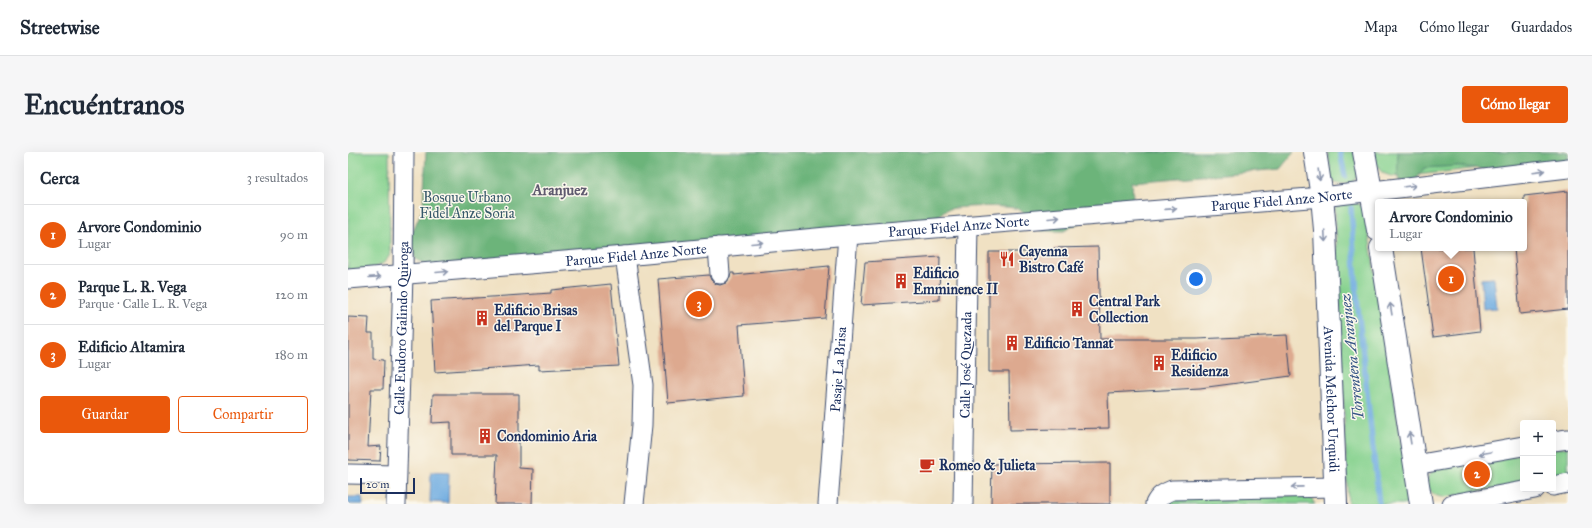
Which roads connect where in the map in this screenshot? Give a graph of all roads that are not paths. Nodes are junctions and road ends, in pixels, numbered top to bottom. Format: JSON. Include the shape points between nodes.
{"nodes":[{"id":1,"x":404,"y":152,"type":"edge"},
{"id":2,"x":1315,"y":152,"type":"edge"},
{"id":3,"x":1364,"y":152,"type":"edge"},
{"id":4,"x":1568,"y":168,"type":"edge"},
{"id":5,"x":1371,"y":191,"type":"junction"},
{"id":6,"x":1322,"y":197,"type":"junction"},
{"id":7,"x":1375,"y":213,"type":"edge"},
{"id":8,"x":968,"y":226,"type":"junction"},
{"id":9,"x":848,"y":235,"type":"junction"},
{"id":10,"x":718,"y":247,"type":"junction"},
{"id":11,"x":1381,"y":251,"type":"edge"},
{"id":12,"x":625,"y":256,"type":"junction"},
{"id":13,"x":720,"y":274,"type":"dead end"},
{"id":14,"x":403,"y":275,"type":"junction"},
{"id":15,"x":348,"y":279,"type":"edge"},
{"id":16,"x":1568,"y":439,"type":"edge"},
{"id":17,"x":1556,"y":441,"type":"edge"},
{"id":18,"x":1520,"y":446,"type":"edge"},
{"id":19,"x":1415,"y":464,"type":"junction"},
{"id":20,"x":348,"y":474,"type":"edge"},
{"id":21,"x":396,"y":475,"type":"junction"},
{"id":22,"x":1568,"y":483,"type":"edge"},
{"id":23,"x":1556,"y":485,"type":"edge"},
{"id":24,"x":1520,"y":492,"type":"edge"},
{"id":25,"x":1336,"y":495,"type":"edge"},
{"id":26,"x":396,"y":504,"type":"edge"},
{"id":27,"x":634,"y":504,"type":"edge"},
{"id":28,"x":828,"y":504,"type":"edge"},
{"id":29,"x":963,"y":504,"type":"edge"},
{"id":30,"x":1155,"y":504,"type":"edge"},
{"id":31,"x":1421,"y":504,"type":"edge"},
{"id":32,"x":1452,"y":504,"type":"edge"}],
"edges":[{"from":1,"to":14,"type":"street","name":"Calle Eudoro Galindo Quiroga"},
{"from":2,"to":6,"type":"main road","name":"Avenida Melchor Urquidi","one_way":true},
{"from":3,"to":5,"type":"main road"},
{"from":5,"to":4,"type":"street","name":"Parque Fidel Anze Norte","one_way":true},
{"from":5,"to":6,"type":"street","name":"Parque Fidel Anze Norte"},
{"from":5,"to":7,"type":"main road"},
{"from":8,"to":6,"type":"street","name":"Parque Fidel Anze Norte","one_way":true},
{"from":6,"to":25,"type":"main road","name":"Avenida Melchor Urquidi","one_way":true},
{"from":8,"to":9,"type":"street","name":"Parque Fidel Anze Norte"},
{"from":8,"to":29,"type":"street","name":"Calle José Quezada"},
{"from":10,"to":9,"type":"street","name":"Parque Fidel Anze Norte","one_way":true},
{"from":9,"to":28,"type":"street","name":"Pasaje La Brisa"},
{"from":10,"to":12,"type":"street","name":"Parque Fidel Anze Norte"},
{"from":10,"to":13,"type":"street"},
{"from":19,"to":11,"type":"main road","one_way":true},
{"from":14,"to":12,"type":"street","name":"Parque Fidel Anze Norte","one_way":true},
{"from":12,"to":27,"type":"street","via":[[643,385],[642,425]]},
{"from":15,"to":14,"type":"street","name":"Parque Fidel Anze Norte","one_way":true},
{"from":14,"to":21,"type":"street","name":"Calle Eudoro Galindo Quiroga"},
{"from":16,"to":17,"type":"street"},
{"from":18,"to":19,"type":"street","one_way":true},
{"from":19,"to":31,"type":"main road"},
{"from":20,"to":21,"type":"street"},
{"from":21,"to":26,"type":"street","name":"Calle Eudoro Galindo Quiroga"},
{"from":22,"to":23,"type":"street"},
{"from":24,"to":32,"type":"street"},
{"from":25,"to":30,"type":"street","one_way":true,"via":[[1172,490],[1164,493]]}]}
